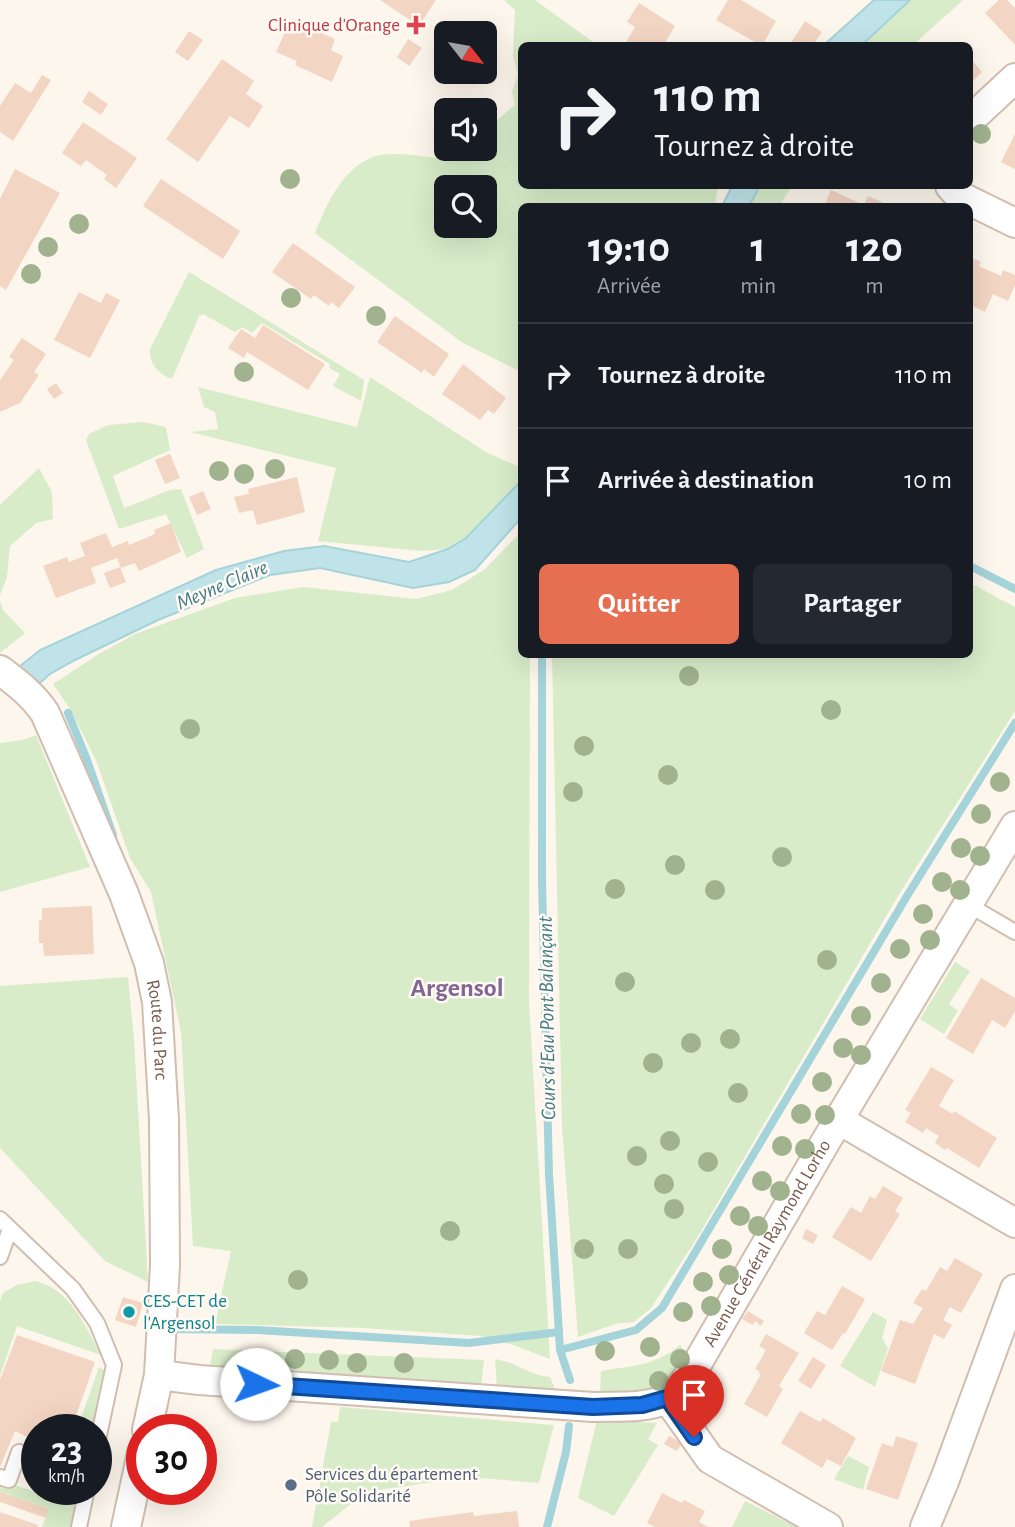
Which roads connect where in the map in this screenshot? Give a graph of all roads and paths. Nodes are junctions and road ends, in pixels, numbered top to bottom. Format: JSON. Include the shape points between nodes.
{"nodes":[{"id":1,"x":1015,"y":78,"type":"edge"},
{"id":2,"x":973,"y":117,"type":"edge"},
{"id":3,"x":953,"y":189,"type":"edge"},
{"id":4,"x":1015,"y":223,"type":"edge"},
{"id":5,"x":0,"y":670,"type":"edge"},
{"id":6,"x":1015,"y":826,"type":"edge"},
{"id":7,"x":967,"y":904,"type":"junction"},
{"id":8,"x":1015,"y":932,"type":"edge"},
{"id":9,"x":839,"y":1120,"type":"junction"},
{"id":10,"x":1015,"y":1223,"type":"edge"},
{"id":11,"x":5,"y":1224,"type":"edge"},
{"id":12,"x":0,"y":1257,"type":"edge"},
{"id":13,"x":1015,"y":1289,"type":"edge"},
{"id":14,"x":159,"y":1375,"type":"junction"},
{"id":15,"x":667,"y":1398,"type":"junction"},
{"id":16,"x":104,"y":1414,"type":"edge"},
{"id":17,"x":150,"y":1414,"type":"edge"},
{"id":18,"x":21,"y":1453,"type":"edge"},
{"id":19,"x":0,"y":1477,"type":"edge"},
{"id":20,"x":84,"y":1505,"type":"edge"},
{"id":21,"x":130,"y":1505,"type":"edge"},
{"id":22,"x":79,"y":1527,"type":"edge"},
{"id":23,"x":125,"y":1527,"type":"edge"},
{"id":24,"x":828,"y":1527,"type":"edge"},
{"id":25,"x":925,"y":1527,"type":"edge"}],
"edges":[{"from":1,"to":2,"type":"street"},
{"from":3,"to":4,"type":"street"},
{"from":5,"to":14,"type":"street","name":"Route du Parc","via":[[38,702],[124,894],[149,963],[157,1002],[164,1145],[165,1265]]},
{"from":6,"to":7,"type":"street","name":"Avenue Général Raymond Lorho"},
{"from":7,"to":8,"type":"lane"},
{"from":7,"to":9,"type":"street","name":"Avenue Général Raymond Lorho"},
{"from":9,"to":10,"type":"street"},
{"from":9,"to":15,"type":"street","name":"Avenue Général Raymond Lorho","via":[[694,1369]]},
{"from":11,"to":12,"type":"lane"},
{"from":11,"to":16,"type":"lane","via":[[73,1289],[97,1323],[114,1365]]},
{"from":13,"to":25,"type":"street"},
{"from":14,"to":15,"type":"street","via":[[593,1407],[642,1405]]},
{"from":14,"to":17,"type":"street","name":"Route du Parc"},
{"from":15,"to":24,"type":"street","via":[[710,1460]]},
{"from":18,"to":19,"type":"lane","via":[[9,1480]]},
{"from":20,"to":22,"type":"lane"},
{"from":21,"to":23,"type":"street"}]}
